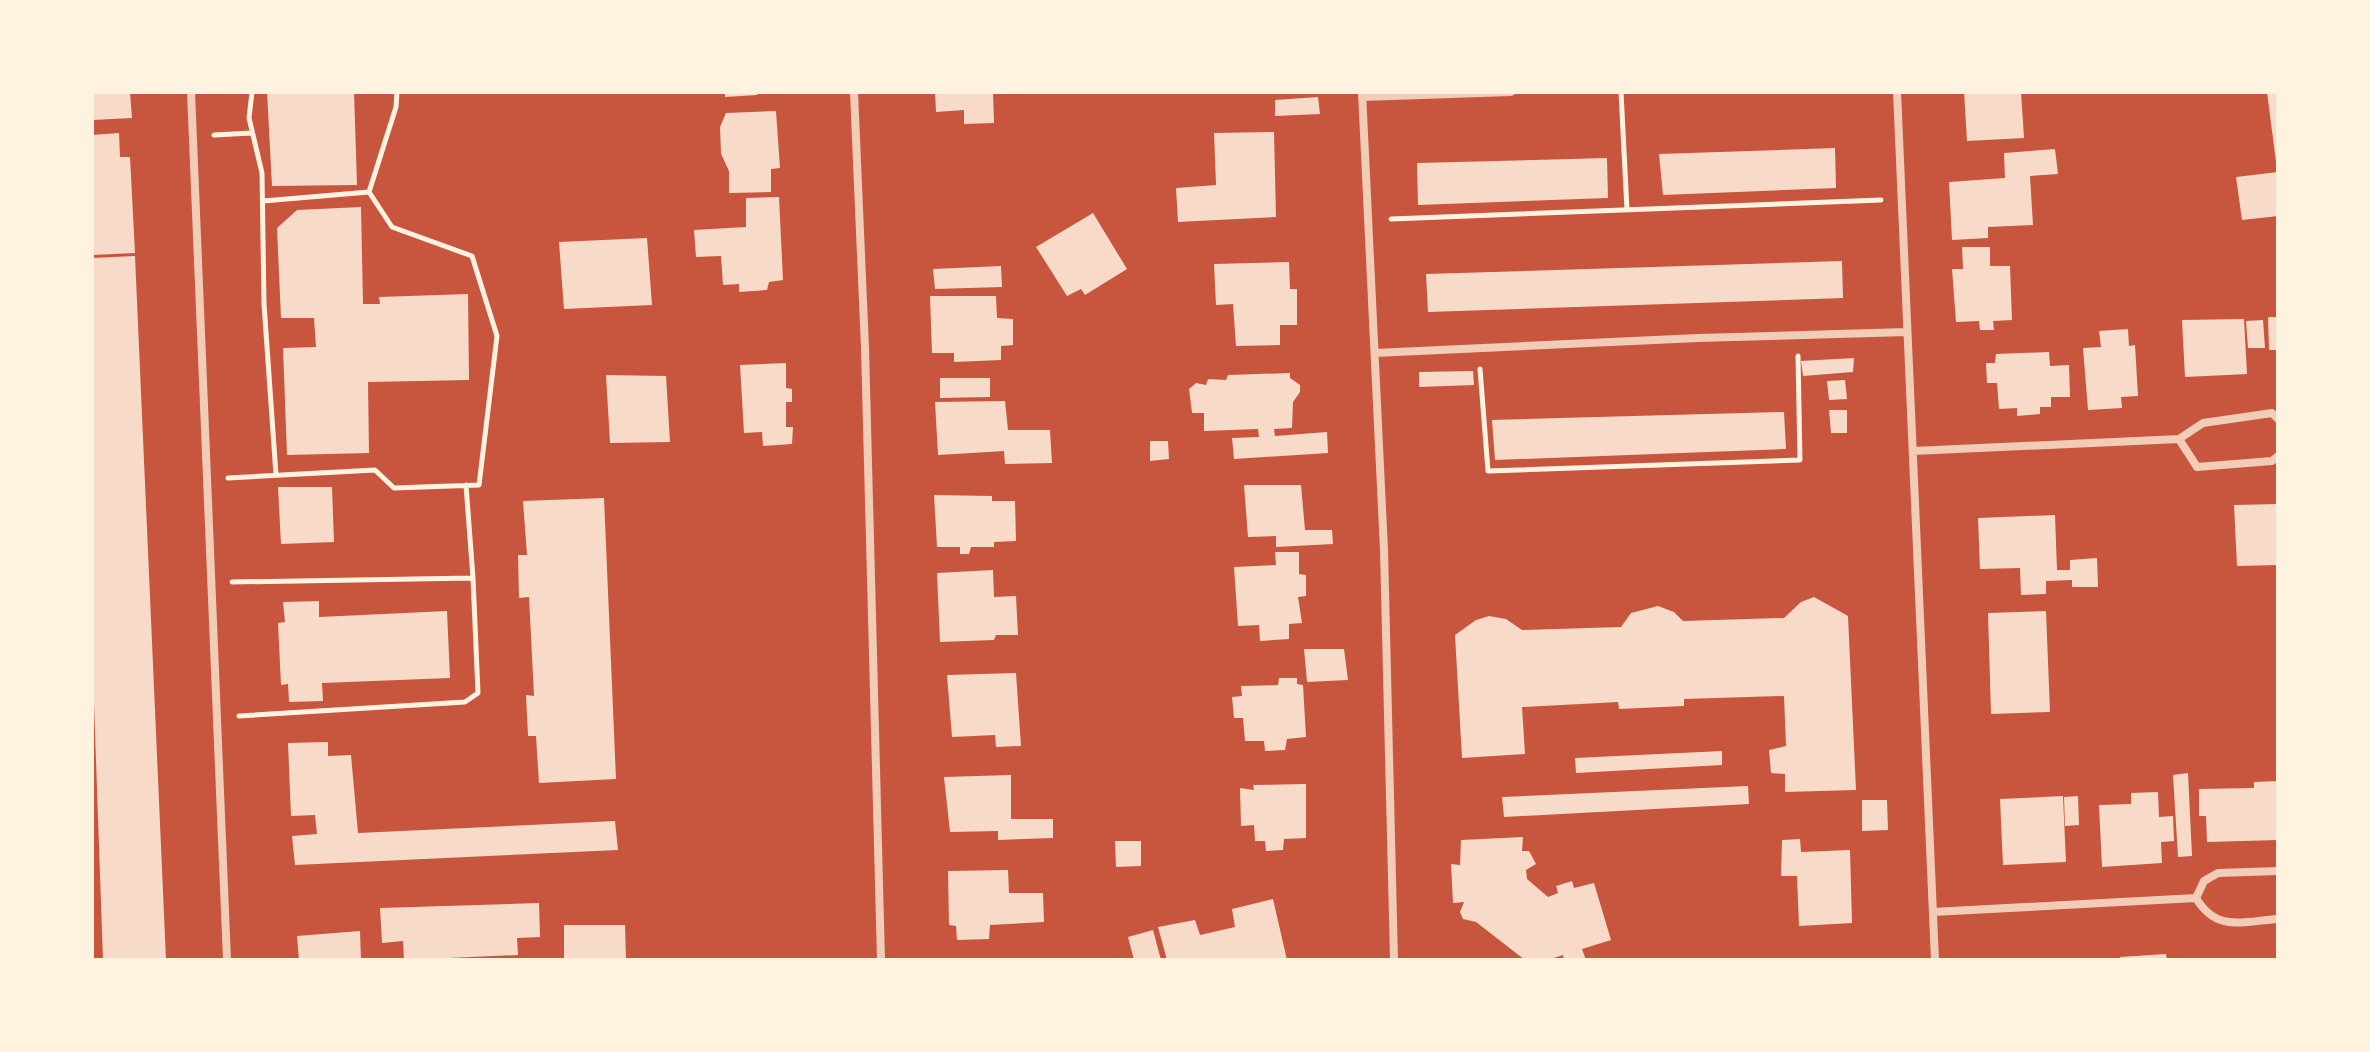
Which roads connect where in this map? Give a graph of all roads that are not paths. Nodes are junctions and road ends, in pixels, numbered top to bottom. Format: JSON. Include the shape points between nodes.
{"nodes":[{"id":1,"x":191,"y":92,"type":"edge"},
{"id":2,"x":854,"y":92,"type":"edge"},
{"id":3,"x":1511,"y":92,"type":"edge"},
{"id":4,"x":1897,"y":92,"type":"edge"},
{"id":5,"x":1362,"y":95,"type":"edge"},
{"id":6,"x":1907,"y":332,"type":"junction"},
{"id":7,"x":1375,"y":353,"type":"junction"},
{"id":8,"x":2278,"y":419,"type":"edge"},
{"id":9,"x":2179,"y":439,"type":"junction"},
{"id":10,"x":1913,"y":451,"type":"junction"},
{"id":11,"x":2278,"y":456,"type":"edge"},
{"id":12,"x":2278,"y":871,"type":"edge"},
{"id":13,"x":2196,"y":898,"type":"junction"},
{"id":14,"x":1933,"y":912,"type":"junction"},
{"id":15,"x":2278,"y":919,"type":"edge"},
{"id":16,"x":227,"y":960,"type":"edge"},
{"id":17,"x":881,"y":960,"type":"edge"},
{"id":18,"x":1394,"y":960,"type":"edge"},
{"id":19,"x":1935,"y":960,"type":"edge"}],
"edges":[{"from":1,"to":16,"type":"street"},
{"from":2,"to":17,"type":"street"},
{"from":3,"to":5,"type":"street"},
{"from":4,"to":6,"type":"street"},
{"from":5,"to":7,"type":"street"},
{"from":6,"to":7,"type":"street"},
{"from":6,"to":10,"type":"street"},
{"from":7,"to":18,"type":"street"},
{"from":8,"to":9,"type":"street","via":[[2272,413],[2203,423]]},
{"from":9,"to":10,"type":"street"},
{"from":9,"to":11,"type":"street","via":[[2197,467],[2272,461]]},
{"from":10,"to":14,"type":"street"},
{"from":12,"to":13,"type":"street","via":[[2218,873],[2204,881]]},
{"from":13,"to":14,"type":"street"},
{"from":13,"to":15,"type":"street","via":[[2220,923]]},
{"from":14,"to":19,"type":"street"}]}
